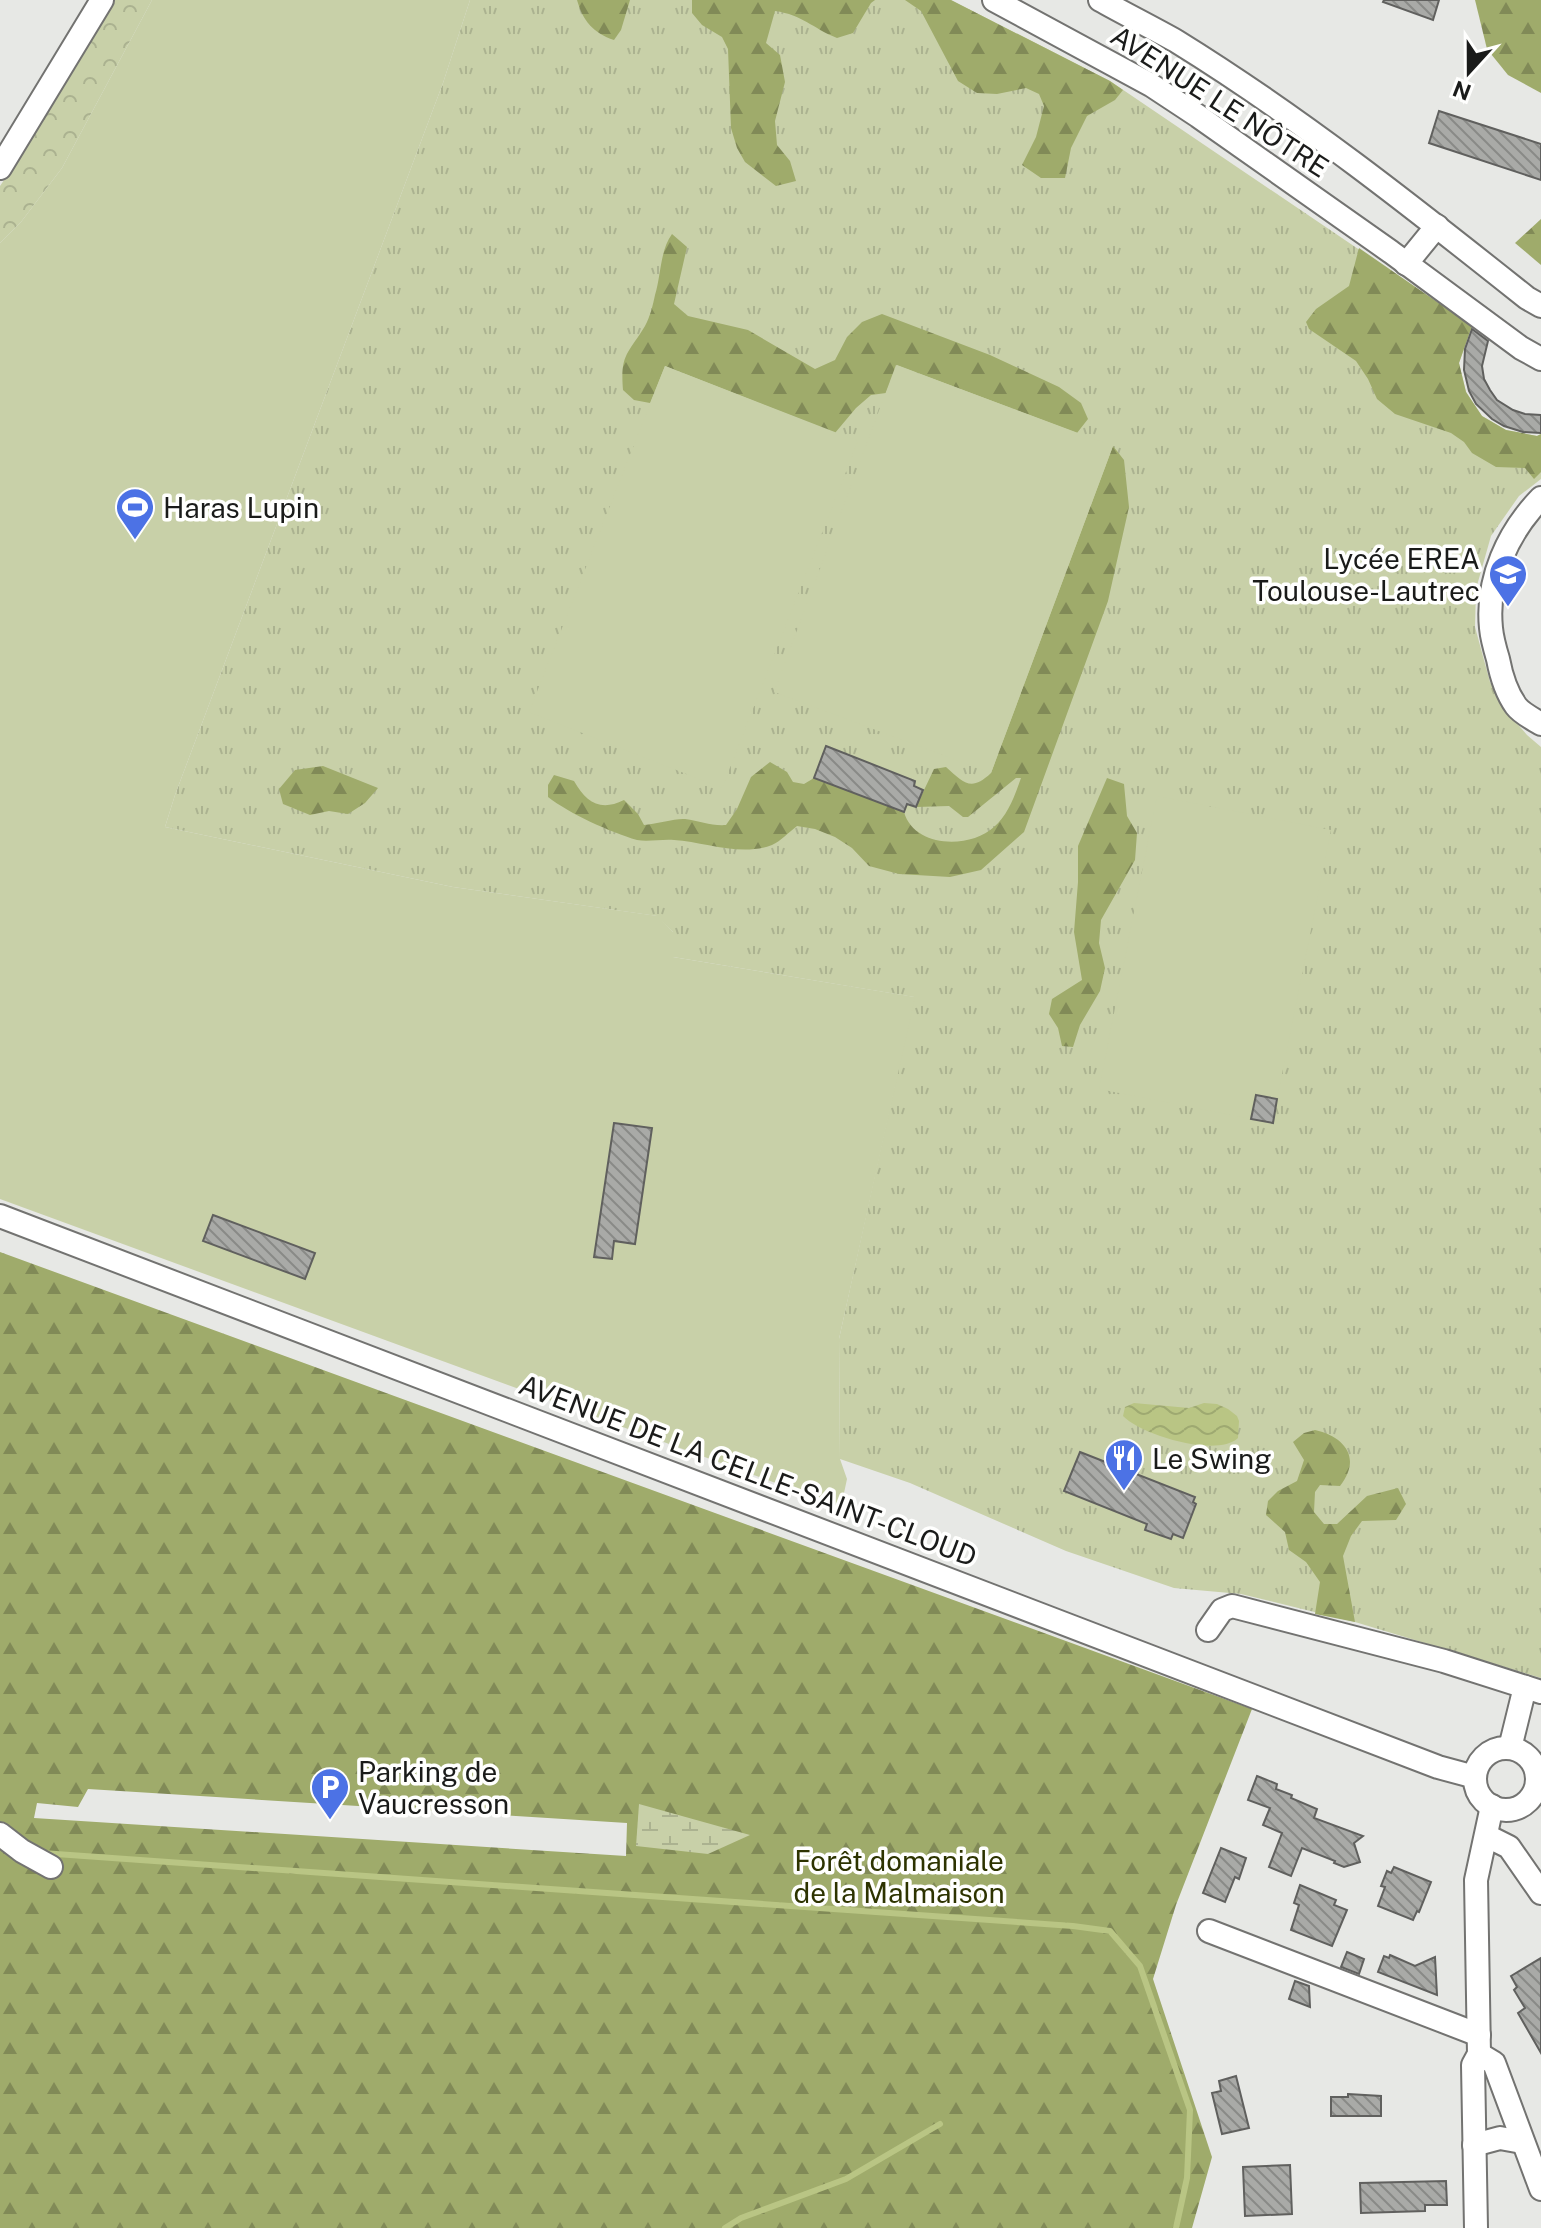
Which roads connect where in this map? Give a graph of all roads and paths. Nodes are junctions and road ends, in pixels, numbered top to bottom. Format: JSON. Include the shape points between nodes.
{"nodes":[{"id":1,"x":102,"y":0,"type":"edge"},
{"id":2,"x":994,"y":0,"type":"edge"},
{"id":3,"x":1100,"y":0,"type":"edge"},
{"id":4,"x":0,"y":168,"type":"edge"},
{"id":5,"x":1437,"y":226,"type":"junction"},
{"id":6,"x":1406,"y":264,"type":"junction"},
{"id":7,"x":1541,"y":306,"type":"edge"},
{"id":8,"x":1541,"y":359,"type":"edge"},
{"id":9,"x":1541,"y":498,"type":"edge"},
{"id":10,"x":1541,"y":724,"type":"edge"},
{"id":11,"x":0,"y":1216,"type":"edge"},
{"id":12,"x":1208,"y":1630,"type":"dead end"},
{"id":13,"x":1533,"y":1689,"type":"edge"},
{"id":14,"x":1510,"y":1748,"type":"junction"},
{"id":15,"x":1475,"y":1777,"type":"junction"},
{"id":16,"x":1535,"y":1803,"type":"edge"},
{"id":17,"x":1492,"y":1806,"type":"junction"},
{"id":18,"x":0,"y":1834,"type":"edge"},
{"id":19,"x":1487,"y":1836,"type":"junction"},
{"id":20,"x":51,"y":1867,"type":"dead end"},
{"id":21,"x":1541,"y":1893,"type":"edge"},
{"id":22,"x":1209,"y":1931,"type":"dead end"},
{"id":23,"x":1479,"y":2044,"type":"junction"},
{"id":24,"x":1474,"y":2145,"type":"junction"},
{"id":25,"x":1525,"y":2147,"type":"junction"},
{"id":26,"x":1541,"y":2189,"type":"edge"},
{"id":27,"x":1476,"y":2228,"type":"edge"}],
"edges":[{"from":1,"to":4,"type":"street"},
{"from":2,"to":6,"type":"street","name":"AVENUE LE NÔTRE","via":[[1151,85]]},
{"from":3,"to":5,"type":"street","name":"AVENUE LE NÔTRE","via":[[1239,83]]},
{"from":5,"to":6,"type":"street"},
{"from":5,"to":7,"type":"street","name":"AVENUE LE NÔTRE"},
{"from":6,"to":8,"type":"street","name":"AVENUE LE NÔTRE"},
{"from":9,"to":10,"type":"street","via":[[1510,539],[1497,567],[1491,600],[1491,629],[1502,678],[1517,707]]},
{"from":11,"to":15,"type":"street","name":"AVENUE DE LA CELLE-SAINT-CLOUD"},
{"from":12,"to":13,"type":"street","via":[[1222,1610],[1232,1606]]},
{"from":13,"to":14,"type":"street"},
{"from":14,"to":15,"type":"street","via":[[1486,1755]]},
{"from":14,"to":16,"type":"street","via":[[1532,1762],[1537,1774]]},
{"from":15,"to":17,"type":"street","via":[[1477,1789]]},
{"from":16,"to":17,"type":"street","via":[[1505,1810]]},
{"from":17,"to":19,"type":"street"},
{"from":18,"to":20,"type":"street"},
{"from":19,"to":21,"type":"street","via":[[1509,1847]]},
{"from":19,"to":23,"type":"street","via":[[1476,1880]]},
{"from":22,"to":23,"type":"street"},
{"from":23,"to":24,"type":"street","via":[[1473,2065]]},
{"from":23,"to":25,"type":"street","via":[[1494,2063]]},
{"from":24,"to":25,"type":"street","via":[[1500,2138]]},
{"from":24,"to":27,"type":"street"},
{"from":25,"to":26,"type":"street"}]}
